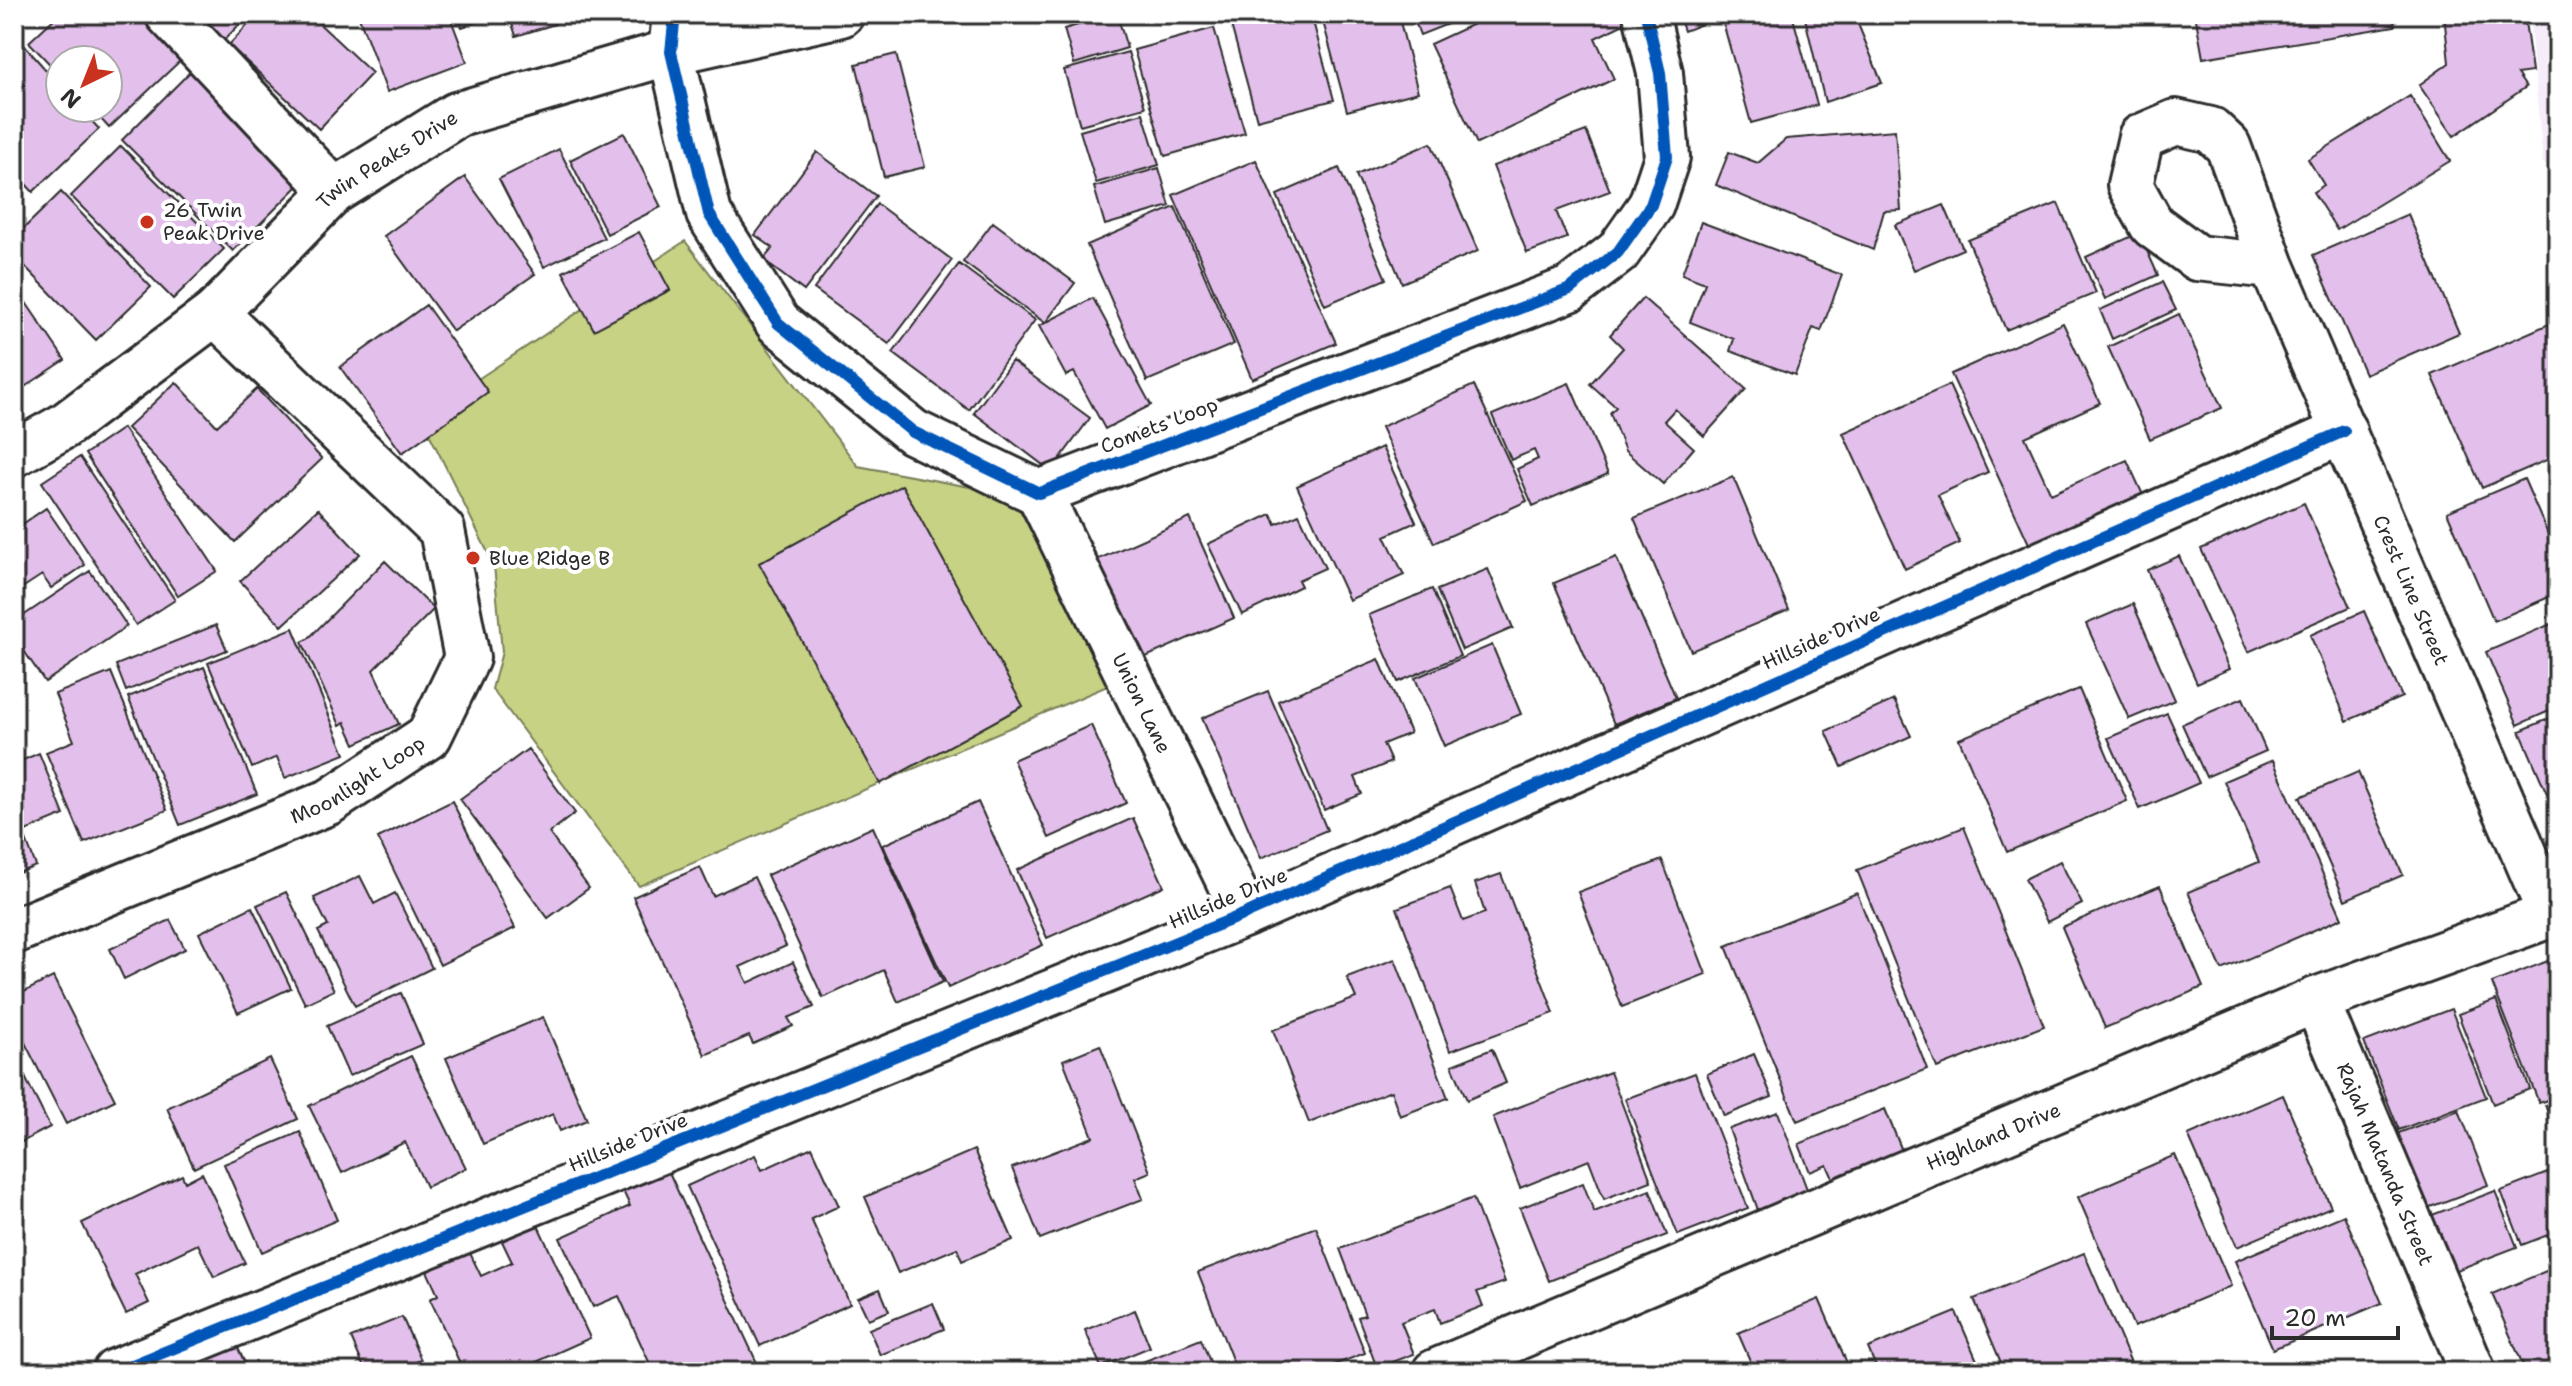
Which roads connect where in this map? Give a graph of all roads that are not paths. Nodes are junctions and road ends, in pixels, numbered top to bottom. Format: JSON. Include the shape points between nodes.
{"nodes":[{"id":1,"x":168,"y":14,"type":"edge"},
{"id":2,"x":841,"y":14,"type":"edge"},
{"id":3,"x":1646,"y":14,"type":"edge"},
{"id":4,"x":673,"y":33,"type":"edge"},
{"id":5,"x":334,"y":191,"type":"junction"},
{"id":6,"x":2272,"y":266,"type":"dead end"},
{"id":7,"x":215,"y":313,"type":"junction"},
{"id":8,"x":2344,"y":431,"type":"junction"},
{"id":9,"x":14,"y":454,"type":"edge"},
{"id":10,"x":1039,"y":493,"type":"junction"},
{"id":11,"x":1245,"y":914,"type":"junction"},
{"id":12,"x":2554,"y":914,"type":"edge"},
{"id":13,"x":14,"y":931,"type":"edge"},
{"id":14,"x":2316,"y":1000,"type":"junction"},
{"id":15,"x":115,"y":1372,"type":"edge"},
{"id":16,"x":1435,"y":1372,"type":"edge"},
{"id":17,"x":2473,"y":1372,"type":"edge"}],
"edges":[{"from":1,"to":5,"type":"street"},
{"from":2,"to":4,"type":"street","name":"Twin Peaks Drive"},
{"from":3,"to":10,"type":"street","name":"Comets Loop","via":[[1660,73],[1667,157],[1651,205],[1618,252],[1570,289]]},
{"from":4,"to":5,"type":"street","name":"Twin Peaks Drive","via":[[456,115]]},
{"from":4,"to":10,"type":"street","via":[[709,214],[778,323],[913,432]]},
{"from":5,"to":7,"type":"street","name":"Twin Peaks Drive"},
{"from":6,"to":8,"type":"street","name":"Crest Line Street"},
{"from":7,"to":9,"type":"street","name":"Twin Peaks Drive","via":[[64,426]]},
{"from":7,"to":13,"type":"street","name":"Moonlight Loop","via":[[442,530],[467,658],[429,736],[329,802]]},
{"from":8,"to":11,"type":"street","name":"Hillside Drive"},
{"from":8,"to":12,"type":"street","name":"Crest Line Street"},
{"from":10,"to":11,"type":"street","name":"Union Lane"},
{"from":11,"to":15,"type":"street","name":"Hillside Drive"},
{"from":12,"to":14,"type":"street","name":"Highland Drive"},
{"from":14,"to":16,"type":"street","name":"Highland Drive"},
{"from":14,"to":17,"type":"street","name":"Rajah Matanda Street"}]}
